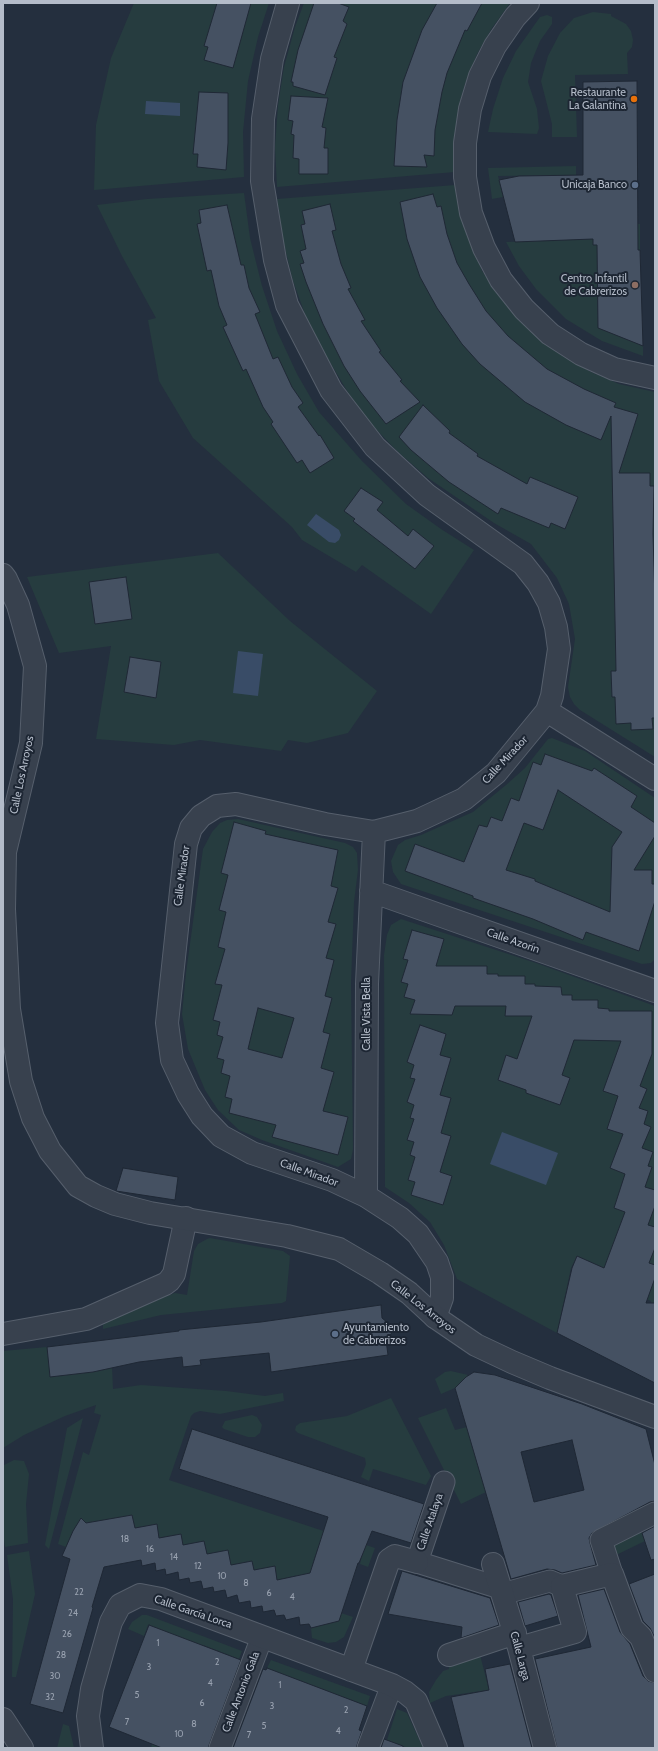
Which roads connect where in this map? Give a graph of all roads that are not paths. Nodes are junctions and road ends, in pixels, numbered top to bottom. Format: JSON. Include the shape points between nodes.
{"nodes":[{"id":1,"x":288,"y":3,"type":"edge"},
{"id":2,"x":528,"y":3,"type":"edge"},
{"id":3,"x":655,"y":378,"type":"edge"},
{"id":4,"x":3,"y":575,"type":"edge"},
{"id":5,"x":547,"y":711,"type":"junction"},
{"id":6,"x":655,"y":779,"type":"edge"},
{"id":7,"x":374,"y":832,"type":"junction"},
{"id":8,"x":371,"y":891,"type":"junction"},
{"id":9,"x":655,"y":991,"type":"edge"},
{"id":10,"x":366,"y":1196,"type":"junction"},
{"id":11,"x":186,"y":1218,"type":"junction"},
{"id":12,"x":435,"y":1317,"type":"junction"},
{"id":13,"x":3,"y":1334,"type":"edge"},
{"id":14,"x":655,"y":1417,"type":"edge"},
{"id":15,"x":444,"y":1482,"type":"dead end"},
{"id":16,"x":655,"y":1513,"type":"edge"},
{"id":17,"x":417,"y":1562,"type":"junction"},
{"id":18,"x":493,"y":1564,"type":"dead end"},
{"id":19,"x":612,"y":1574,"type":"junction"},
{"id":20,"x":562,"y":1586,"type":"junction"},
{"id":21,"x":501,"y":1591,"type":"junction"},
{"id":22,"x":262,"y":1637,"type":"junction"},
{"id":23,"x":517,"y":1641,"type":"junction"},
{"id":24,"x":449,"y":1655,"type":"dead end"},
{"id":25,"x":351,"y":1670,"type":"junction"},
{"id":26,"x":655,"y":1671,"type":"edge"},
{"id":27,"x":398,"y":1688,"type":"junction"},
{"id":28,"x":3,"y":1719,"type":"edge"},
{"id":29,"x":22,"y":1748,"type":"edge"},
{"id":30,"x":92,"y":1748,"type":"edge"},
{"id":31,"x":220,"y":1748,"type":"edge"},
{"id":32,"x":368,"y":1748,"type":"edge"},
{"id":33,"x":436,"y":1748,"type":"edge"},
{"id":34,"x":545,"y":1748,"type":"edge"}],
"edges":[{"from":1,"to":5,"type":"street","via":[[272,59],[266,97],[262,181],[274,260],[287,305],[331,390],[375,447],[427,495],[523,564],[538,583],[549,603],[559,649],[552,696]]},
{"from":2,"to":3,"type":"street","via":[[514,17],[495,46],[480,76],[470,109],[465,143],[465,177],[472,213],[484,248],[501,280],[524,309],[550,334],[581,354],[614,369]]},
{"from":4,"to":11,"type":"street","name":"Calle Los Arroyos","via":[[18,605],[36,666],[31,743],[5,852],[4,874],[10,1009],[21,1081],[33,1118],[50,1151],[78,1186],[115,1204],[150,1213]]},
{"from":5,"to":6,"type":"street"},
{"from":5,"to":7,"type":"street","name":"Calle Mirador","via":[[496,773],[464,800],[417,821]]},
{"from":7,"to":8,"type":"street","name":"Calle Vista Bella"},
{"from":7,"to":10,"type":"street","name":"Calle Mirador","via":[[236,804],[217,806],[201,816],[191,828],[186,844],[166,1023],[172,1060],[188,1094],[202,1116],[222,1136],[252,1153],[332,1180]]},
{"from":8,"to":9,"type":"street","name":"Calle Azorín"},
{"from":8,"to":10,"type":"street","name":"Calle Vista Bella","via":[[367,984]]},
{"from":10,"to":12,"type":"street","name":"Calle Mirador","via":[[400,1218],[418,1234],[437,1262],[442,1277],[442,1298]]},
{"from":11,"to":12,"type":"street","name":"Calle Los Arroyos","via":[[287,1236],[339,1250],[409,1293]]},
{"from":11,"to":13,"type":"street","via":[[174,1274],[170,1281],[86,1319]]},
{"from":12,"to":14,"type":"street","name":"Calle Los Arroyos","via":[[476,1345],[512,1362]]},
{"from":15,"to":17,"type":"street","name":"Calle Atalaya"},
{"from":16,"to":19,"type":"street","via":[[601,1540]]},
{"from":17,"to":21,"type":"street"},
{"from":17,"to":25,"type":"street","via":[[396,1556],[390,1560]]},
{"from":18,"to":21,"type":"street","name":"Calle Larga"},
{"from":19,"to":20,"type":"street"},
{"from":19,"to":26,"type":"street","via":[[632,1628],[641,1637]]},
{"from":20,"to":21,"type":"street","via":[[550,1581]]},
{"from":20,"to":23,"type":"street","via":[[575,1632]]},
{"from":21,"to":23,"type":"street","name":"Calle Larga"},
{"from":22,"to":25,"type":"street","name":"Calle García Lorca"},
{"from":22,"to":30,"type":"street","name":"Calle García Lorca","via":[[161,1599],[140,1595],[120,1605],[111,1622],[92,1689],[88,1716]]},
{"from":22,"to":31,"type":"street","name":"Calle Antonio Gala"},
{"from":23,"to":24,"type":"street"},
{"from":23,"to":34,"type":"street","name":"Calle Larga"},
{"from":25,"to":27,"type":"street","name":"Calle García Lorca"},
{"from":27,"to":32,"type":"street"},
{"from":27,"to":33,"type":"street","via":[[416,1701]]},
{"from":28,"to":29,"type":"street"}]}
